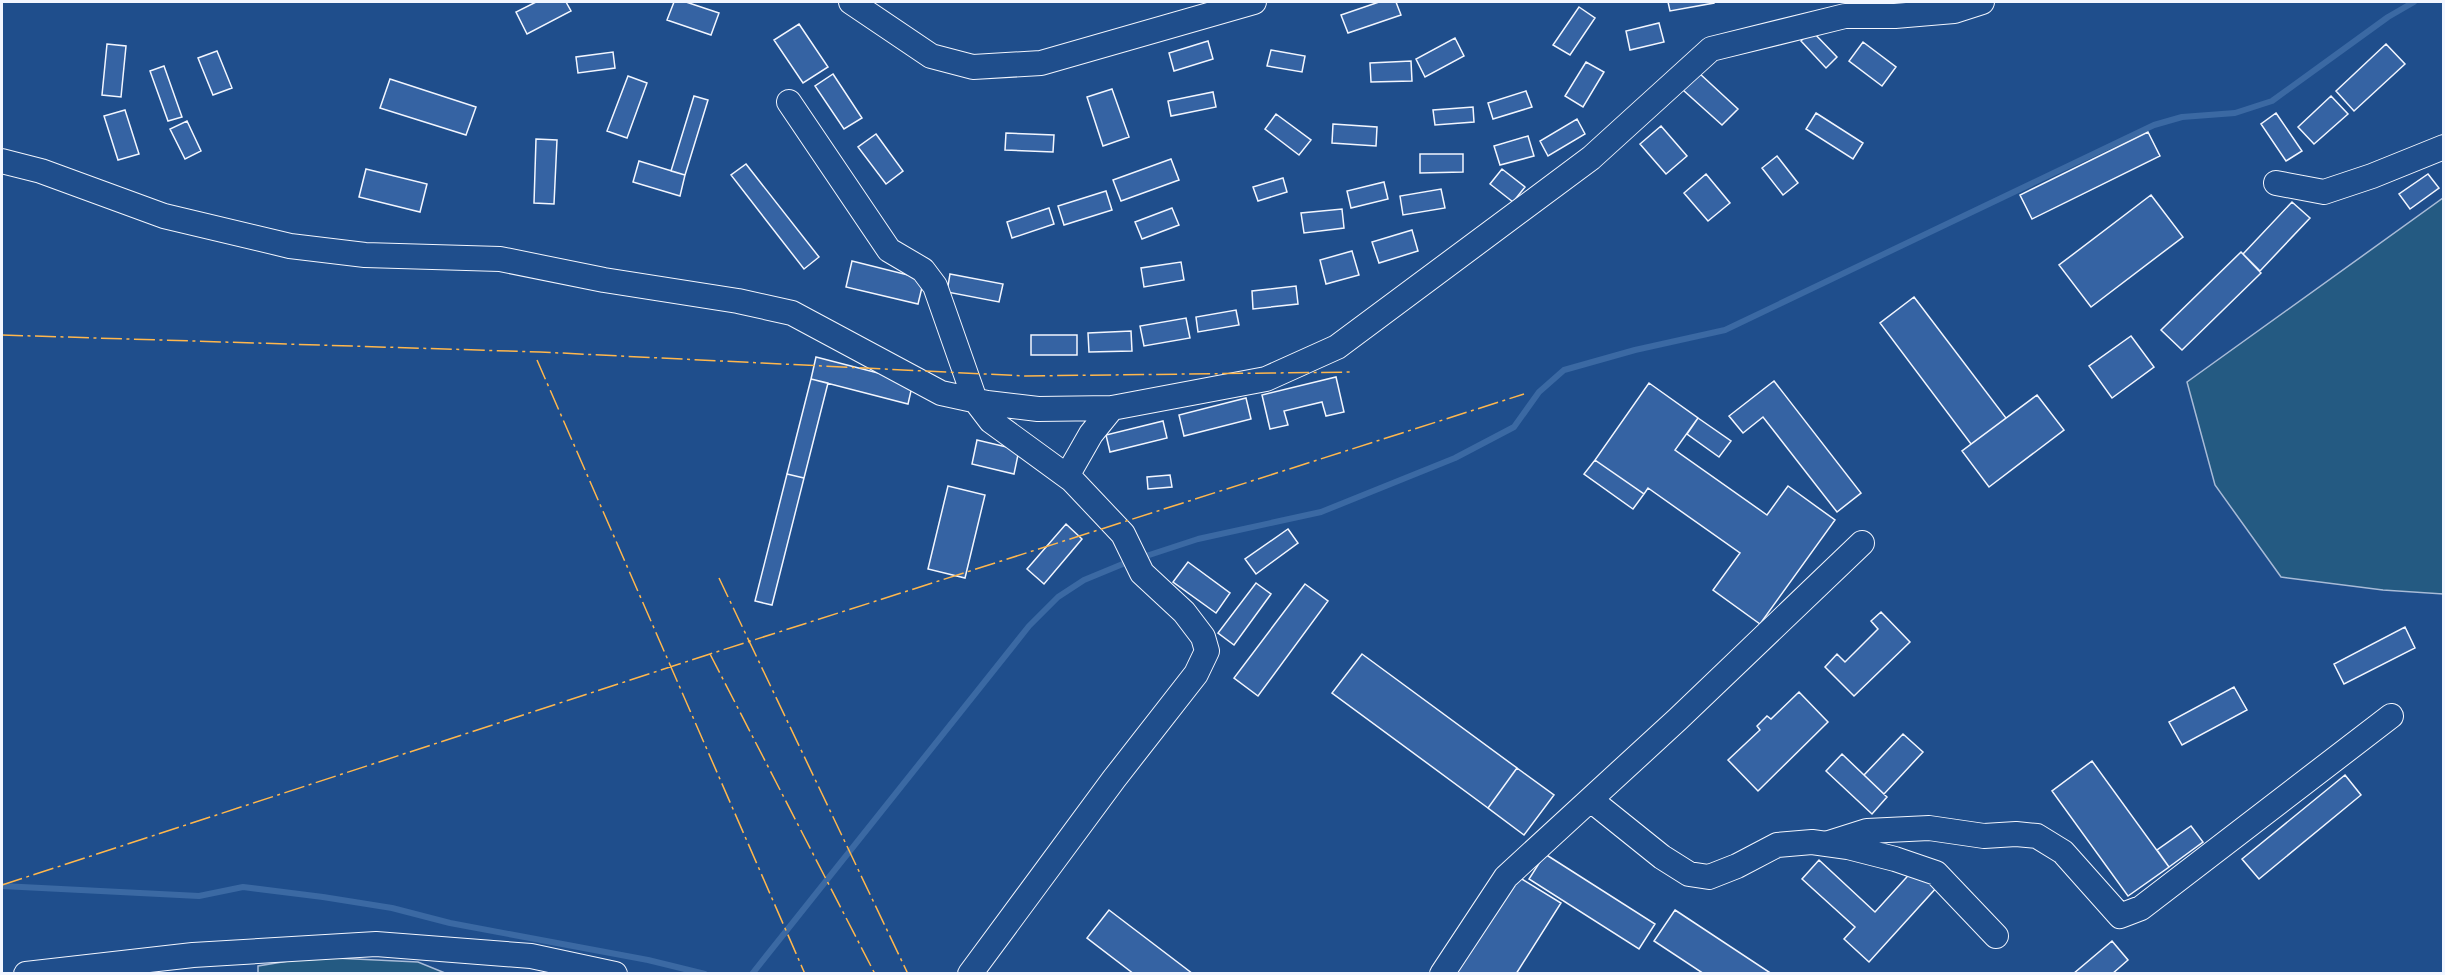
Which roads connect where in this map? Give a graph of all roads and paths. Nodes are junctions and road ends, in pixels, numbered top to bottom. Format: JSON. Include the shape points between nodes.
{"nodes":[{"id":1,"x":850,"y":2,"type":"edge"},
{"id":2,"x":1254,"y":2,"type":"edge"},
{"id":3,"x":1982,"y":2,"type":"edge"},
{"id":4,"x":789,"y":102,"type":"dead end"},
{"id":5,"x":2444,"y":147,"type":"edge"},
{"id":6,"x":2,"y":161,"type":"edge"},
{"id":7,"x":2276,"y":183,"type":"dead end"},
{"id":8,"x":975,"y":400,"type":"junction"},
{"id":9,"x":1112,"y":408,"type":"junction"},
{"id":10,"x":1067,"y":476,"type":"junction"},
{"id":11,"x":1862,"y":543,"type":"dead end"},
{"id":12,"x":2391,"y":716,"type":"dead end"},
{"id":13,"x":1591,"y":800,"type":"junction"},
{"id":14,"x":1826,"y":844,"type":"junction"},
{"id":15,"x":1996,"y":936,"type":"dead end"},
{"id":16,"x":26,"y":974,"type":"edge"},
{"id":17,"x":615,"y":974,"type":"edge"},
{"id":18,"x":970,"y":974,"type":"edge"},
{"id":19,"x":1442,"y":974,"type":"edge"}],
"edges":[{"from":1,"to":2,"type":"street","via":[[931,56],[973,67],[1041,63]]},
{"from":3,"to":9,"type":"street","via":[[1954,11],[1845,16],[1711,49],[1591,158],[1337,347],[1266,379]]},
{"from":4,"to":8,"type":"street","via":[[889,250],[923,270],[935,286]]},
{"from":5,"to":7,"type":"street","via":[[2324,192]]},
{"from":6,"to":8,"type":"street","via":[[41,171],[164,216],[290,246],[365,255],[500,259],[792,313],[941,393]]},
{"from":8,"to":9,"type":"street","via":[[1038,409]]},
{"from":8,"to":10,"type":"street","via":[[991,421]]},
{"from":9,"to":10,"type":"street","via":[[1091,434]]},
{"from":10,"to":18,"type":"street","via":[[1122,534],[1142,573],[1184,612],[1203,637],[1207,651],[1197,674]]},
{"from":11,"to":13,"type":"street"},
{"from":12,"to":14,"type":"street","via":[[2141,909],[2120,916],[2062,852],[2037,836],[1984,836],[1929,828],[1867,831]]},
{"from":13,"to":14,"type":"street","via":[[1689,874],[1709,877],[1777,845]]},
{"from":13,"to":19,"type":"street","via":[[1506,877]]},
{"from":14,"to":15,"type":"street","via":[[1895,859],[1936,873]]},
{"from":16,"to":17,"type":"street","via":[[193,955],[376,944],[531,956]]}]}
